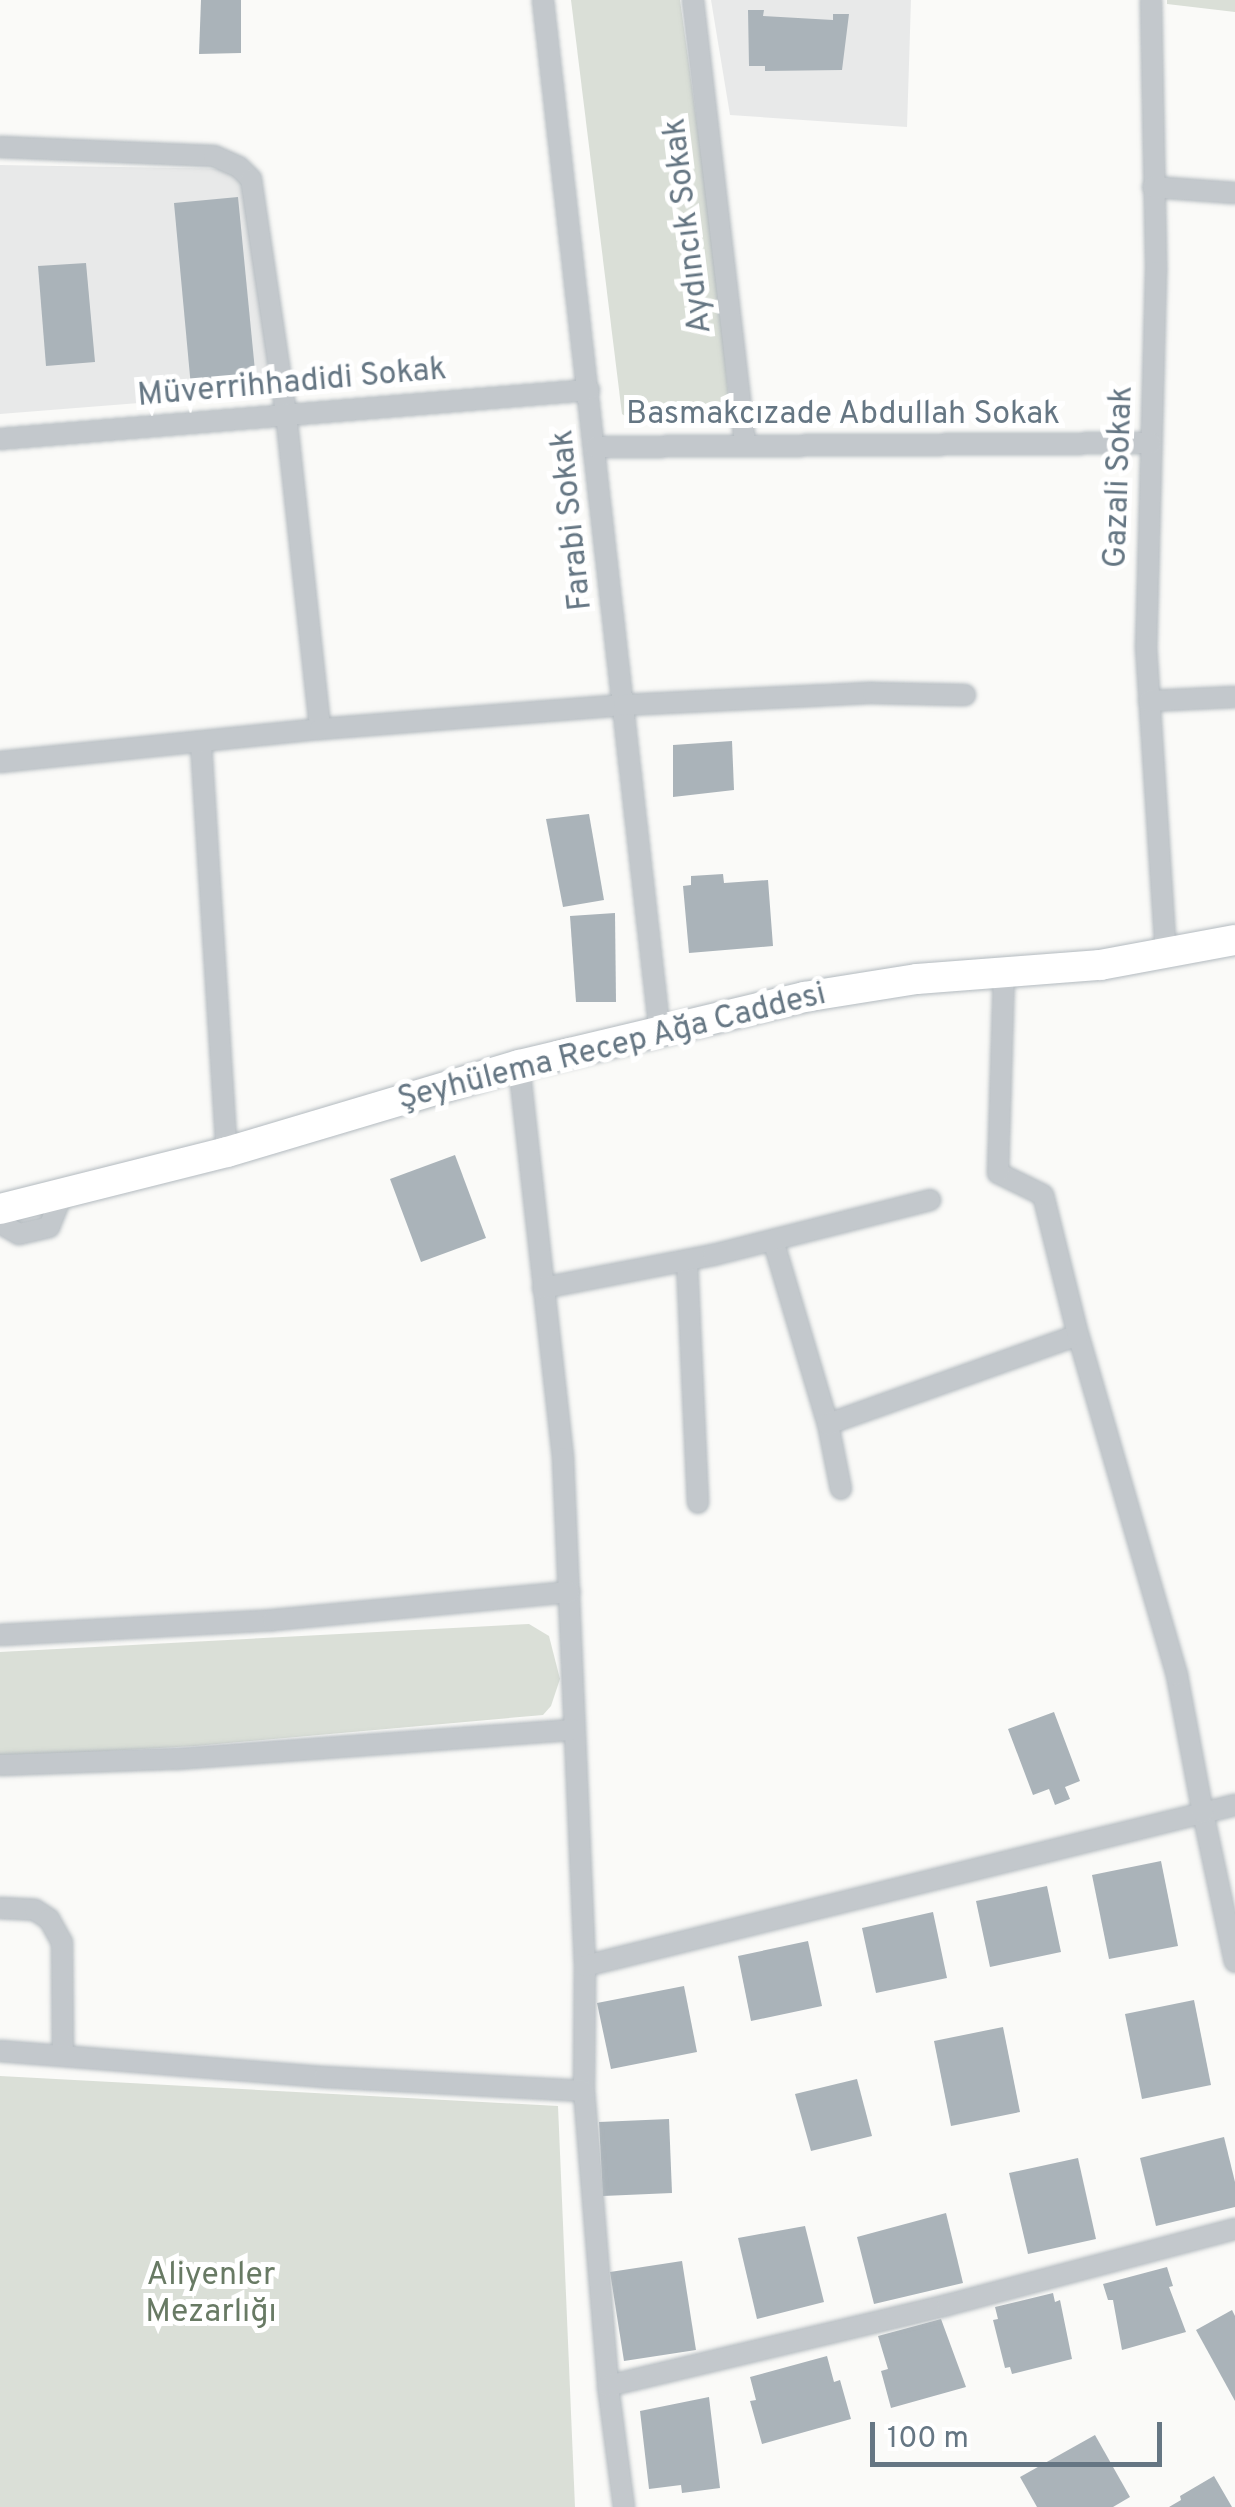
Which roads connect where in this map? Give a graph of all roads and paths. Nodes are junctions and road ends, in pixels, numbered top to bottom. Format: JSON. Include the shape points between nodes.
{"nodes":[{"id":1,"x":544,"y":0,"type":"edge"},
{"id":2,"x":693,"y":0,"type":"edge"},
{"id":3,"x":1151,"y":0,"type":"edge"},
{"id":4,"x":0,"y":147,"type":"edge"},
{"id":5,"x":1153,"y":186,"type":"junction"},
{"id":6,"x":1235,"y":193,"type":"edge"},
{"id":7,"x":589,"y":390,"type":"junction"},
{"id":8,"x":286,"y":414,"type":"junction"},
{"id":9,"x":0,"y":439,"type":"edge"},
{"id":10,"x":1150,"y":443,"type":"junction"},
{"id":11,"x":744,"y":445,"type":"junction"},
{"id":12,"x":595,"y":447,"type":"junction"},
{"id":13,"x":966,"y":695,"type":"dead end"},
{"id":14,"x":1235,"y":697,"type":"edge"},
{"id":15,"x":1149,"y":701,"type":"junction"},
{"id":16,"x":624,"y":706,"type":"junction"},
{"id":17,"x":320,"y":729,"type":"junction"},
{"id":18,"x":201,"y":744,"type":"junction"},
{"id":19,"x":0,"y":762,"type":"edge"},
{"id":20,"x":1235,"y":940,"type":"edge"},
{"id":21,"x":1166,"y":955,"type":"junction"},
{"id":22,"x":1004,"y":974,"type":"junction"},
{"id":23,"x":660,"y":1033,"type":"junction"},
{"id":24,"x":518,"y":1065,"type":"junction"},
{"id":25,"x":227,"y":1152,"type":"junction"},
{"id":26,"x":63,"y":1192,"type":"junction"},
{"id":27,"x":930,"y":1200,"type":"dead end"},
{"id":28,"x":0,"y":1208,"type":"edge"},
{"id":29,"x":0,"y":1224,"type":"edge"},
{"id":30,"x":773,"y":1240,"type":"junction"},
{"id":31,"x":687,"y":1260,"type":"junction"},
{"id":32,"x":543,"y":1288,"type":"junction"},
{"id":33,"x":1078,"y":1336,"type":"junction"},
{"id":34,"x":828,"y":1424,"type":"junction"},
{"id":35,"x":841,"y":1489,"type":"dead end"},
{"id":36,"x":698,"y":1503,"type":"dead end"},
{"id":37,"x":570,"y":1592,"type":"junction"},
{"id":38,"x":0,"y":1635,"type":"edge"},
{"id":39,"x":574,"y":1730,"type":"junction"},
{"id":40,"x":0,"y":1765,"type":"edge"},
{"id":41,"x":1235,"y":1805,"type":"edge"},
{"id":42,"x":1203,"y":1813,"type":"junction"},
{"id":43,"x":0,"y":1908,"type":"edge"},
{"id":44,"x":1235,"y":1962,"type":"edge"},
{"id":45,"x":585,"y":1966,"type":"junction"},
{"id":46,"x":0,"y":2052,"type":"edge"},
{"id":47,"x":63,"y":2054,"type":"junction"},
{"id":48,"x":584,"y":2091,"type":"junction"},
{"id":49,"x":1235,"y":2228,"type":"edge"},
{"id":50,"x":608,"y":2386,"type":"junction"},
{"id":51,"x":624,"y":2507,"type":"edge"}],
"edges":[{"from":1,"to":7,"type":"street","name":"Farabi Sokak"},
{"from":2,"to":11,"type":"street","name":"Aydıncık Sokak"},
{"from":3,"to":5,"type":"street","name":"Gazali Sokak"},
{"from":4,"to":8,"type":"street","via":[[214,156],[240,167],[257,195]]},
{"from":5,"to":6,"type":"street"},
{"from":5,"to":10,"type":"street","name":"Gazali Sokak"},
{"from":7,"to":8,"type":"street","name":"Müverrihhadidi Sokak"},
{"from":7,"to":12,"type":"street","name":"Farabi Sokak"},
{"from":8,"to":9,"type":"street","name":"Müverrihhadidi Sokak"},
{"from":8,"to":17,"type":"street"},
{"from":10,"to":11,"type":"street","name":"Basmakcızade Abdullah Sokak"},
{"from":10,"to":15,"type":"street","name":"Gazali Sokak"},
{"from":11,"to":12,"type":"street","name":"Basmakcızade Abdullah Sokak"},
{"from":12,"to":16,"type":"street","name":"Farabi Sokak"},
{"from":13,"to":16,"type":"street"},
{"from":14,"to":15,"type":"street"},
{"from":15,"to":21,"type":"street","name":"Gazali Sokak"},
{"from":16,"to":17,"type":"street"},
{"from":16,"to":23,"type":"street","name":"Farabi Sokak"},
{"from":17,"to":18,"type":"street"},
{"from":18,"to":19,"type":"street"},
{"from":18,"to":25,"type":"street"},
{"from":20,"to":21,"type":"street","name":"Şeyhülema Recep Ağa Caddesi"},
{"from":21,"to":22,"type":"street","name":"Şeyhülema Recep Ağa Caddesi"},
{"from":22,"to":23,"type":"street","name":"Şeyhülema Recep Ağa Caddesi","via":[[859,987]]},
{"from":22,"to":33,"type":"street","via":[[998,1173],[1043,1195]]},
{"from":23,"to":24,"type":"street","name":"Şeyhülema Recep Ağa Caddesi"},
{"from":24,"to":25,"type":"street","name":"Şeyhülema Recep Ağa Caddesi"},
{"from":24,"to":32,"type":"street"},
{"from":25,"to":26,"type":"street","name":"Şeyhülema Recep Ağa Caddesi"},
{"from":26,"to":28,"type":"street","name":"Şeyhülema Recep Ağa Caddesi"},
{"from":26,"to":29,"type":"street","via":[[49,1227],[19,1234]]},
{"from":27,"to":30,"type":"street"},
{"from":30,"to":31,"type":"street"},
{"from":30,"to":34,"type":"street"},
{"from":31,"to":32,"type":"street"},
{"from":31,"to":36,"type":"street"},
{"from":32,"to":37,"type":"street"},
{"from":33,"to":34,"type":"street"},
{"from":33,"to":42,"type":"street","via":[[1177,1675]]},
{"from":34,"to":35,"type":"street"},
{"from":37,"to":38,"type":"street","via":[[273,1620]]},
{"from":37,"to":39,"type":"street"},
{"from":39,"to":40,"type":"street"},
{"from":39,"to":45,"type":"street"},
{"from":41,"to":42,"type":"street"},
{"from":42,"to":44,"type":"street"},
{"from":42,"to":45,"type":"street"},
{"from":43,"to":47,"type":"street","via":[[35,1910],[62,1942]]},
{"from":45,"to":48,"type":"street"},
{"from":46,"to":47,"type":"street"},
{"from":47,"to":48,"type":"street"},
{"from":48,"to":50,"type":"street"},
{"from":49,"to":50,"type":"street"},
{"from":50,"to":51,"type":"street"}]}
